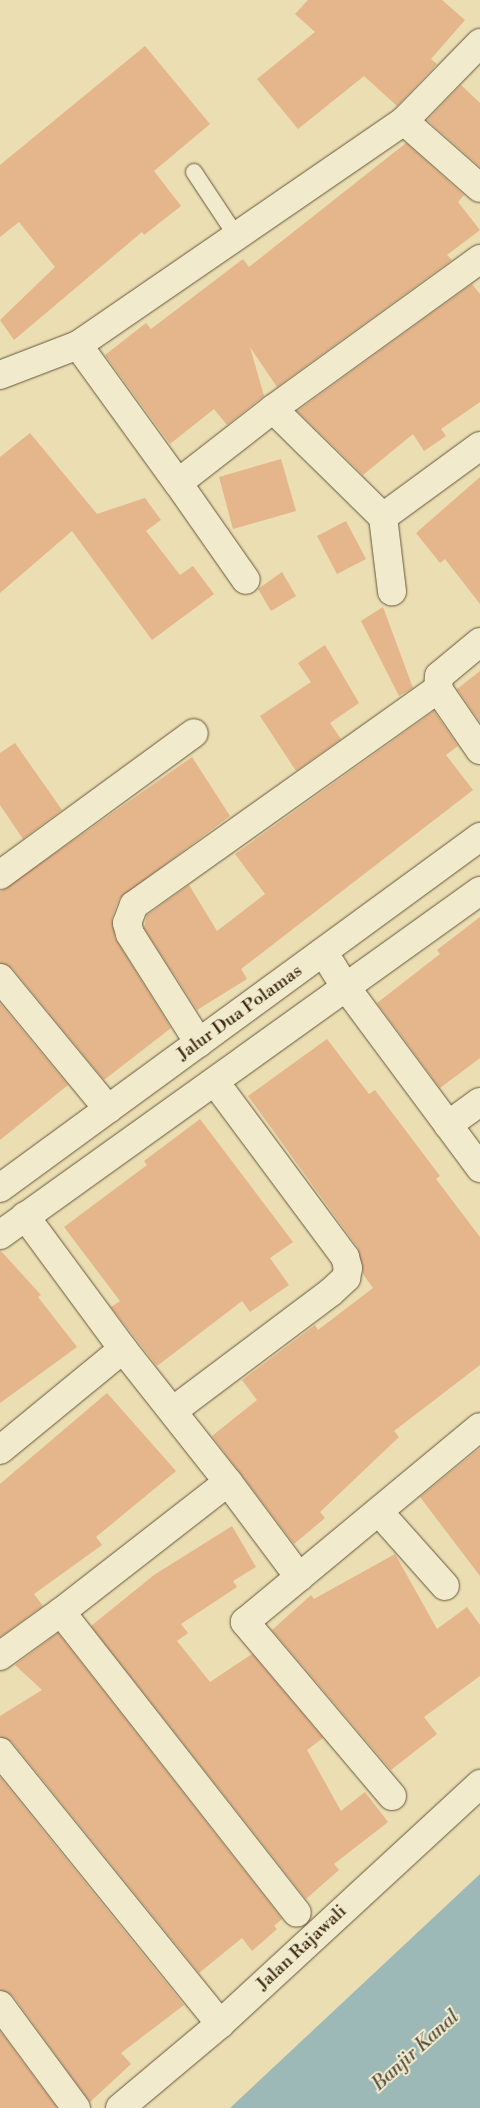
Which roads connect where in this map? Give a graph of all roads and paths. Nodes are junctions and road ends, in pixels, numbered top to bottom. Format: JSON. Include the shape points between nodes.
{"nodes":[{"id":1,"x":480,"y":42,"type":"edge"},
{"id":2,"x":404,"y":121,"type":"junction"},
{"id":3,"x":194,"y":172,"type":"dead end"},
{"id":4,"x":480,"y":188,"type":"edge"},
{"id":5,"x":235,"y":234,"type":"junction"},
{"id":6,"x":480,"y":259,"type":"edge"},
{"id":7,"x":78,"y":345,"type":"junction"},
{"id":8,"x":0,"y":375,"type":"edge"},
{"id":9,"x":273,"y":409,"type":"junction"},
{"id":10,"x":480,"y":446,"type":"edge"},
{"id":11,"x":178,"y":483,"type":"junction"},
{"id":12,"x":383,"y":517,"type":"junction"},
{"id":13,"x":246,"y":580,"type":"dead end"},
{"id":14,"x":392,"y":590,"type":"dead end"},
{"id":15,"x":480,"y":642,"type":"edge"},
{"id":16,"x":438,"y":689,"type":"junction"},
{"id":17,"x":194,"y":733,"type":"dead end"},
{"id":18,"x":480,"y":750,"type":"edge"},
{"id":19,"x":480,"y":838,"type":"edge"},
{"id":20,"x":0,"y":875,"type":"edge"},
{"id":21,"x":480,"y":890,"type":"edge"},
{"id":22,"x":324,"y":953,"type":"junction"},
{"id":23,"x":0,"y":978,"type":"edge"},
{"id":24,"x":345,"y":986,"type":"junction"},
{"id":25,"x":199,"y":1043,"type":"junction"},
{"id":26,"x":216,"y":1083,"type":"junction"},
{"id":27,"x":480,"y":1102,"type":"edge"},
{"id":28,"x":108,"y":1110,"type":"junction"},
{"id":29,"x":448,"y":1125,"type":"junction"},
{"id":30,"x":480,"y":1168,"type":"edge"},
{"id":31,"x":0,"y":1188,"type":"edge"},
{"id":32,"x":25,"y":1216,"type":"junction"},
{"id":33,"x":0,"y":1235,"type":"edge"},
{"id":34,"x":123,"y":1349,"type":"junction"},
{"id":35,"x":174,"y":1410,"type":"junction"},
{"id":36,"x":480,"y":1427,"type":"edge"},
{"id":37,"x":0,"y":1450,"type":"edge"},
{"id":38,"x":228,"y":1482,"type":"junction"},
{"id":39,"x":379,"y":1512,"type":"junction"},
{"id":40,"x":299,"y":1577,"type":"junction"},
{"id":41,"x":445,"y":1586,"type":"dead end"},
{"id":42,"x":61,"y":1612,"type":"junction"},
{"id":43,"x":0,"y":1656,"type":"edge"},
{"id":44,"x":0,"y":1752,"type":"edge"},
{"id":45,"x":480,"y":1784,"type":"edge"},
{"id":46,"x":392,"y":1796,"type":"dead end"},
{"id":47,"x":297,"y":1913,"type":"dead end"},
{"id":48,"x":0,"y":2005,"type":"edge"},
{"id":49,"x":220,"y":2024,"type":"junction"},
{"id":50,"x":76,"y":2108,"type":"edge"},
{"id":51,"x":120,"y":2108,"type":"edge"}],
"edges":[{"from":1,"to":2,"type":"street"},
{"from":2,"to":4,"type":"street"},
{"from":2,"to":5,"type":"street"},
{"from":3,"to":5,"type":"lane"},
{"from":5,"to":7,"type":"street"},
{"from":6,"to":9,"type":"street"},
{"from":7,"to":8,"type":"street"},
{"from":7,"to":11,"type":"street"},
{"from":9,"to":11,"type":"street"},
{"from":9,"to":12,"type":"street"},
{"from":10,"to":12,"type":"street"},
{"from":11,"to":13,"type":"street"},
{"from":12,"to":14,"type":"street"},
{"from":15,"to":16,"type":"street","via":[[439,676]]},
{"from":16,"to":18,"type":"street"},
{"from":16,"to":25,"type":"street","via":[[134,905],[127,923],[130,934]]},
{"from":17,"to":20,"type":"street"},
{"from":19,"to":22,"type":"street","name":"Jalur Dua Polamas"},
{"from":21,"to":24,"type":"street"},
{"from":22,"to":24,"type":"street"},
{"from":22,"to":25,"type":"street","name":"Jalur Dua Polamas"},
{"from":23,"to":28,"type":"street"},
{"from":24,"to":26,"type":"street"},
{"from":24,"to":29,"type":"street"},
{"from":25,"to":28,"type":"street","name":"Jalur Dua Polamas"},
{"from":26,"to":32,"type":"street"},
{"from":26,"to":35,"type":"street","via":[[345,1257],[348,1268],[346,1278],[331,1292]]},
{"from":27,"to":29,"type":"street"},
{"from":28,"to":31,"type":"street","name":"Jalur Dua Polamas"},
{"from":29,"to":30,"type":"street"},
{"from":32,"to":33,"type":"street"},
{"from":32,"to":34,"type":"street"},
{"from":34,"to":35,"type":"street"},
{"from":34,"to":37,"type":"street"},
{"from":35,"to":38,"type":"street"},
{"from":36,"to":39,"type":"street"},
{"from":38,"to":40,"type":"street"},
{"from":38,"to":42,"type":"street"},
{"from":39,"to":40,"type":"street"},
{"from":39,"to":41,"type":"street"},
{"from":40,"to":46,"type":"street","via":[[245,1622]]},
{"from":42,"to":43,"type":"street"},
{"from":42,"to":47,"type":"street"},
{"from":44,"to":49,"type":"street"},
{"from":45,"to":49,"type":"street","name":"Jalan Rajawali"},
{"from":48,"to":50,"type":"street"},
{"from":49,"to":51,"type":"street","name":"Jalan Rajawali"}]}
